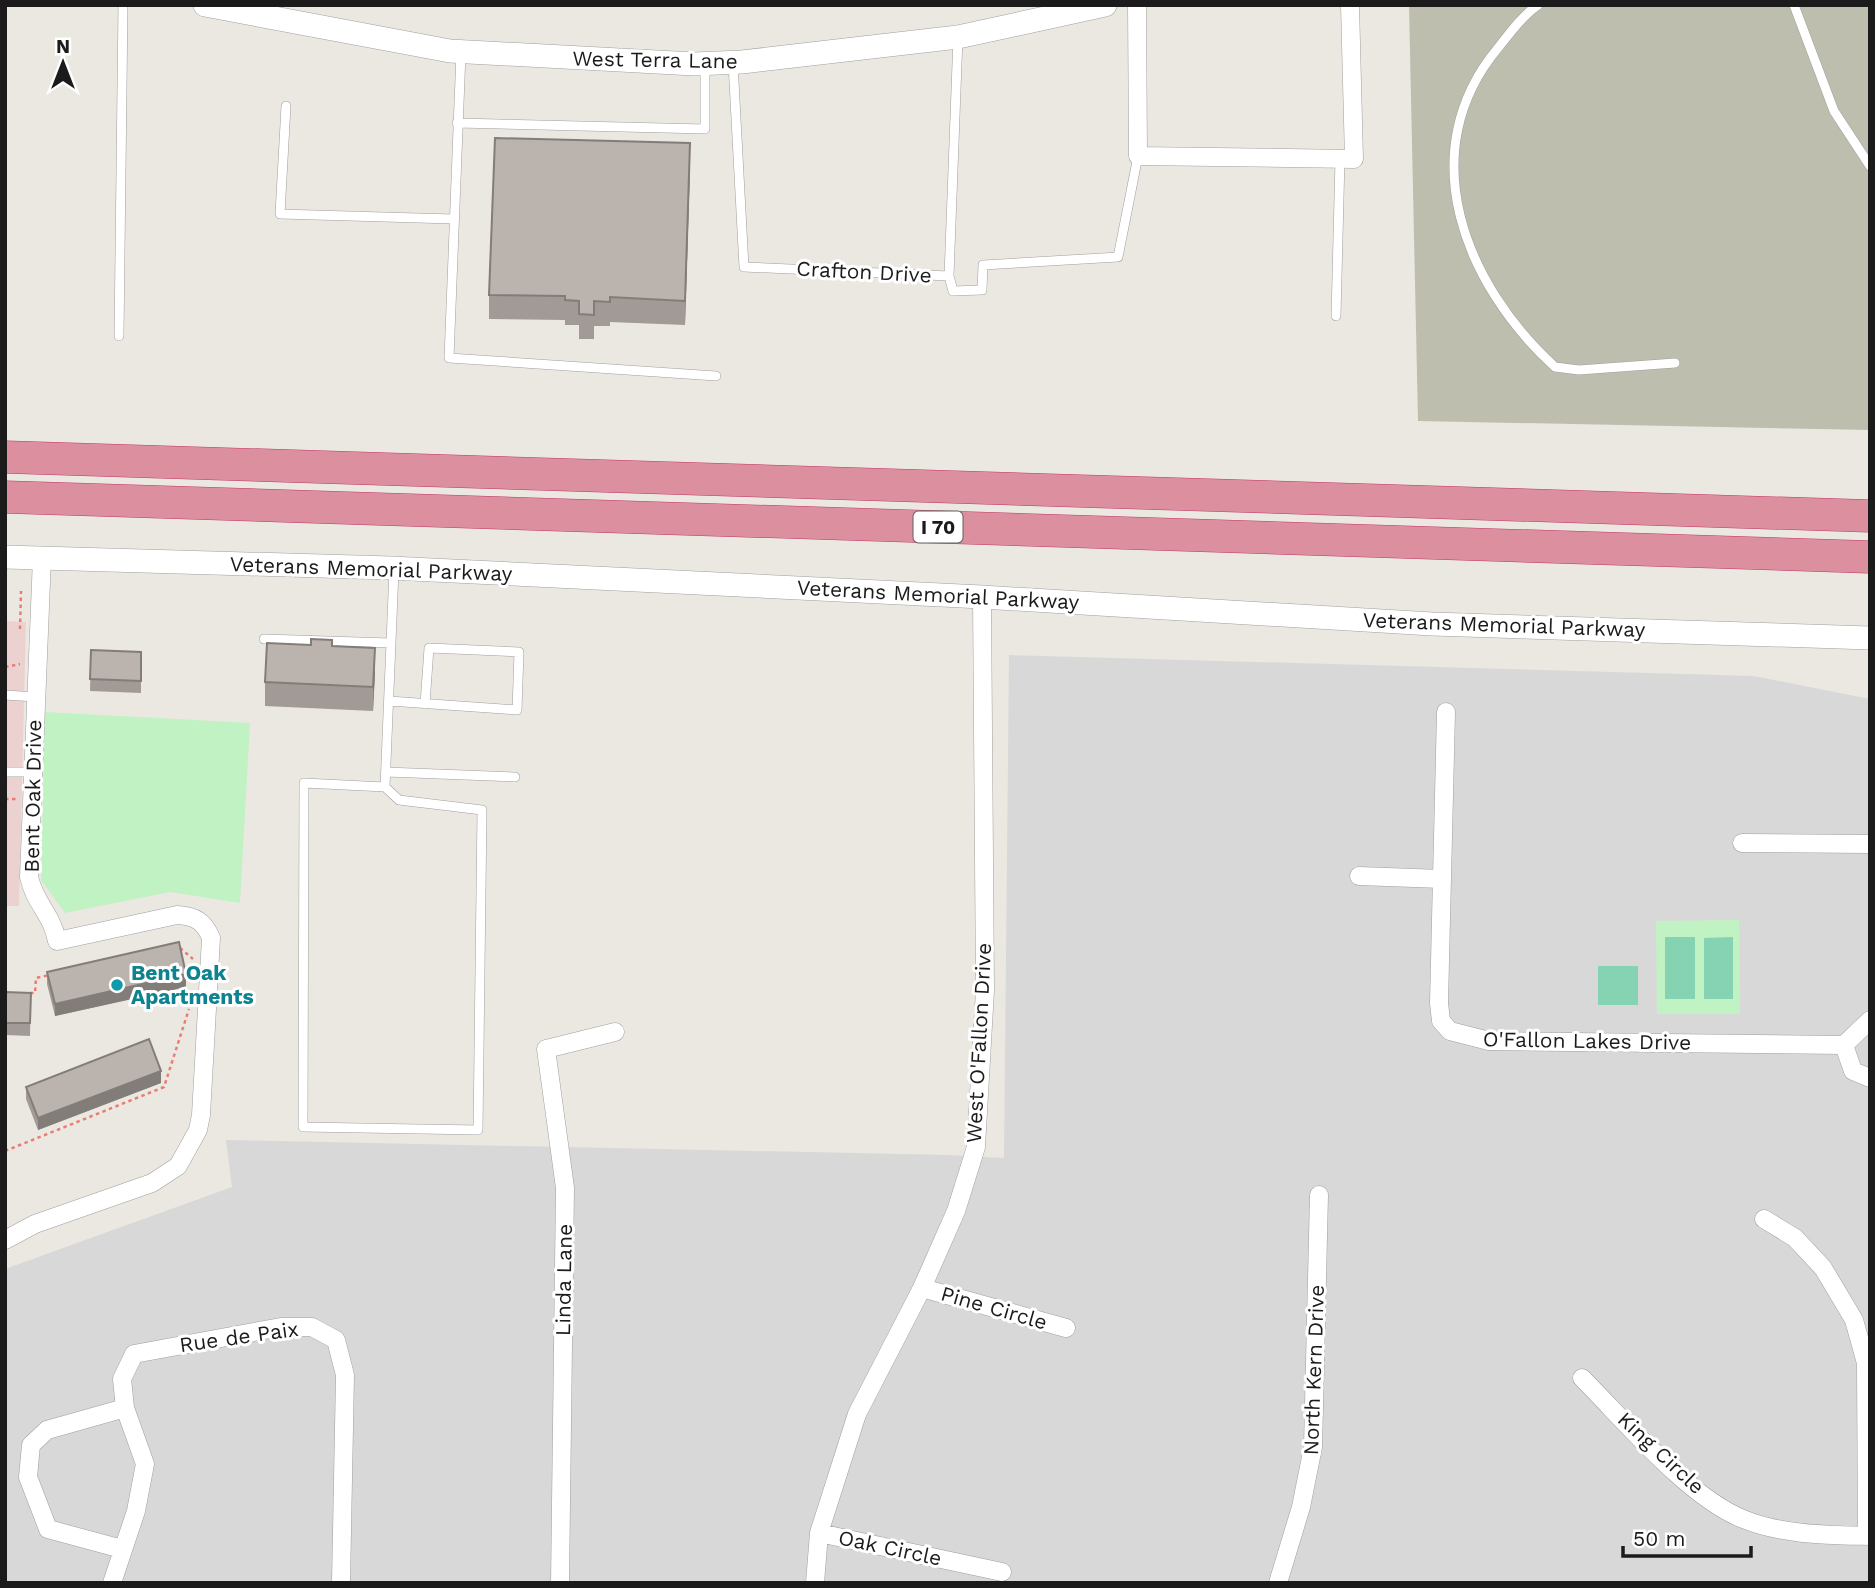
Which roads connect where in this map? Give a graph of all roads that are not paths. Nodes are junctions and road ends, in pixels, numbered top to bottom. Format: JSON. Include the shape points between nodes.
{"nodes":[{"id":1,"x":123,"y":5,"type":"edge"},
{"id":2,"x":205,"y":5,"type":"edge"},
{"id":3,"x":1105,"y":5,"type":"edge"},
{"id":4,"x":1137,"y":5,"type":"edge"},
{"id":5,"x":1350,"y":5,"type":"edge"},
{"id":6,"x":1538,"y":5,"type":"edge"},
{"id":7,"x":1794,"y":5,"type":"edge"},
{"id":8,"x":958,"y":37,"type":"junction"},
{"id":9,"x":461,"y":52,"type":"junction"},
{"id":10,"x":733,"y":63,"type":"junction"},
{"id":11,"x":705,"y":64,"type":"junction"},
{"id":12,"x":286,"y":106,"type":"dead end"},
{"id":13,"x":457,"y":123,"type":"junction"},
{"id":14,"x":1138,"y":156,"type":"junction"},
{"id":15,"x":1340,"y":159,"type":"junction"},
{"id":16,"x":1870,"y":166,"type":"edge"},
{"id":17,"x":453,"y":219,"type":"junction"},
{"id":18,"x":949,"y":276,"type":"junction"},
{"id":19,"x":1336,"y":316,"type":"dead end"},
{"id":20,"x":119,"y":337,"type":"dead end"},
{"id":21,"x":1675,"y":363,"type":"dead end"},
{"id":22,"x":716,"y":376,"type":"dead end"},
{"id":23,"x":5,"y":457,"type":"edge"},
{"id":24,"x":5,"y":497,"type":"edge"},
{"id":25,"x":1870,"y":516,"type":"edge"},
{"id":26,"x":5,"y":557,"type":"edge"},
{"id":27,"x":1870,"y":557,"type":"edge"},
{"id":28,"x":42,"y":558,"type":"junction"},
{"id":29,"x":394,"y":568,"type":"junction"},
{"id":30,"x":982,"y":597,"type":"junction"},
{"id":31,"x":1870,"y":638,"type":"edge"},
{"id":32,"x":264,"y":639,"type":"dead end"},
{"id":33,"x":391,"y":643,"type":"junction"},
{"id":34,"x":5,"y":695,"type":"edge"},
{"id":35,"x":36,"y":696,"type":"junction"},
{"id":36,"x":389,"y":701,"type":"junction"},
{"id":37,"x":425,"y":704,"type":"junction"},
{"id":38,"x":1446,"y":712,"type":"dead end"},
{"id":39,"x":5,"y":772,"type":"edge"},
{"id":40,"x":33,"y":772,"type":"junction"},
{"id":41,"x":386,"y":772,"type":"junction"},
{"id":42,"x":515,"y":777,"type":"dead end"},
{"id":43,"x":385,"y":787,"type":"junction"},
{"id":44,"x":1742,"y":843,"type":"dead end"},
{"id":45,"x":1870,"y":844,"type":"edge"},
{"id":46,"x":1359,"y":876,"type":"dead end"},
{"id":47,"x":1442,"y":879,"type":"junction"},
{"id":48,"x":1870,"y":1020,"type":"edge"},
{"id":49,"x":615,"y":1032,"type":"dead end"},
{"id":50,"x":1844,"y":1045,"type":"junction"},
{"id":51,"x":1870,"y":1078,"type":"edge"},
{"id":52,"x":1318,"y":1195,"type":"dead end"},
{"id":53,"x":1764,"y":1219,"type":"dead end"},
{"id":54,"x":5,"y":1240,"type":"edge"},
{"id":55,"x":922,"y":1288,"type":"junction"},
{"id":56,"x":1066,"y":1328,"type":"dead end"},
{"id":57,"x":1582,"y":1378,"type":"dead end"},
{"id":58,"x":125,"y":1408,"type":"junction"},
{"id":59,"x":819,"y":1533,"type":"junction"},
{"id":60,"x":1868,"y":1536,"type":"edge"},
{"id":61,"x":121,"y":1549,"type":"junction"},
{"id":62,"x":1002,"y":1572,"type":"dead end"},
{"id":63,"x":112,"y":1583,"type":"edge"},
{"id":64,"x":341,"y":1583,"type":"edge"},
{"id":65,"x":560,"y":1583,"type":"edge"},
{"id":66,"x":815,"y":1583,"type":"edge"},
{"id":67,"x":1278,"y":1583,"type":"edge"}],
"edges":[{"from":1,"to":20,"type":"lane"},
{"from":2,"to":9,"type":"street","name":"West Terra Lane"},
{"from":3,"to":8,"type":"street","name":"West Terra Lane"},
{"from":4,"to":14,"type":"street"},
{"from":5,"to":15,"type":"street","via":[[1354,159]]},
{"from":6,"to":21,"type":"lane","via":[[1485,63],[1469,91],[1453,158],[1453,183],[1463,228],[1496,299],[1555,367],[1579,370]]},
{"from":7,"to":16,"type":"lane","via":[[1833,111]]},
{"from":8,"to":10,"type":"street","name":"West Terra Lane"},
{"from":8,"to":18,"type":"lane","name":"Crafton Drive"},
{"from":9,"to":11,"type":"street","name":"West Terra Lane"},
{"from":9,"to":13,"type":"lane"},
{"from":10,"to":11,"type":"street","name":"West Terra Lane"},
{"from":10,"to":18,"type":"lane","name":"Crafton Drive","via":[[744,267]]},
{"from":11,"to":13,"type":"lane","via":[[705,129]]},
{"from":12,"to":17,"type":"lane","via":[[280,214]]},
{"from":13,"to":17,"type":"lane"},
{"from":14,"to":15,"type":"street"},
{"from":14,"to":18,"type":"lane","via":[[1118,257],[983,265],[982,290],[953,291]]},
{"from":15,"to":19,"type":"lane"},
{"from":17,"to":22,"type":"lane","via":[[449,358]]},
{"from":23,"to":25,"type":"highway","number":"I 70"},
{"from":24,"to":27,"type":"highway","number":"I 70"},
{"from":26,"to":28,"type":"street","name":"Veterans Memorial Parkway"},
{"from":28,"to":29,"type":"street","name":"Veterans Memorial Parkway"},
{"from":28,"to":35,"type":"street","name":"Bent Oak Drive"},
{"from":29,"to":30,"type":"street","name":"Veterans Memorial Parkway"},
{"from":29,"to":33,"type":"lane"},
{"from":30,"to":31,"type":"street","name":"Veterans Memorial Parkway","via":[[1432,624]]},
{"from":30,"to":55,"type":"street","name":"West O'Fallon Drive","via":[[985,990],[979,1128],[956,1211]]},
{"from":32,"to":33,"type":"lane"},
{"from":33,"to":36,"type":"lane"},
{"from":34,"to":35,"type":"lane"},
{"from":35,"to":40,"type":"street","name":"Bent Oak Drive"},
{"from":36,"to":37,"type":"lane"},
{"from":36,"to":41,"type":"lane"},
{"from":37,"to":37,"type":"lane","via":[[517,710],[519,652],[429,648]]},
{"from":38,"to":47,"type":"street","name":"O'Fallon Lakes Drive"},
{"from":39,"to":40,"type":"lane"},
{"from":40,"to":54,"type":"street","name":"Bent Oak Drive","via":[[29,877],[33,892],[54,923],[58,941],[177,915],[193,916],[206,926],[211,938],[206,1053],[198,1130],[178,1166],[152,1183],[35,1224]]},
{"from":41,"to":42,"type":"lane"},
{"from":41,"to":43,"type":"lane"},
{"from":43,"to":43,"type":"lane","via":[[304,783],[303,1127],[478,1130],[482,810],[399,800]]},
{"from":44,"to":45,"type":"street"},
{"from":46,"to":47,"type":"street"},
{"from":47,"to":50,"type":"street","name":"O'Fallon Lakes Drive","via":[[1439,1003],[1441,1021],[1450,1031],[1489,1041]]},
{"from":48,"to":50,"type":"street"},
{"from":49,"to":65,"type":"street","name":"Linda Lane","via":[[546,1049],[565,1188]]},
{"from":50,"to":51,"type":"street","via":[[1853,1071]]},
{"from":52,"to":67,"type":"street","name":"North Kern Drive","via":[[1313,1447]]},
{"from":53,"to":60,"type":"street","via":[[1795,1238],[1823,1268],[1854,1320],[1866,1363]]},
{"from":55,"to":56,"type":"street","name":"Pine Circle"},
{"from":55,"to":59,"type":"street","name":"West O'Fallon Drive","via":[[857,1414]]},
{"from":57,"to":60,"type":"street","name":"King Circle","via":[[1688,1483],[1742,1519],[1792,1532]]},
{"from":58,"to":61,"type":"street","name":"Rue de Paix","via":[[145,1464],[136,1511]]},
{"from":58,"to":61,"type":"street","via":[[47,1430],[31,1445],[28,1477],[48,1529]]},
{"from":58,"to":64,"type":"street","name":"Rue de Paix","via":[[122,1379],[134,1354],[281,1327],[312,1327],[336,1340],[345,1375]]},
{"from":59,"to":62,"type":"street","name":"Oak Circle"},
{"from":59,"to":66,"type":"street","name":"West O'Fallon Drive"},
{"from":61,"to":63,"type":"street","name":"Rue de Paix"}]}
